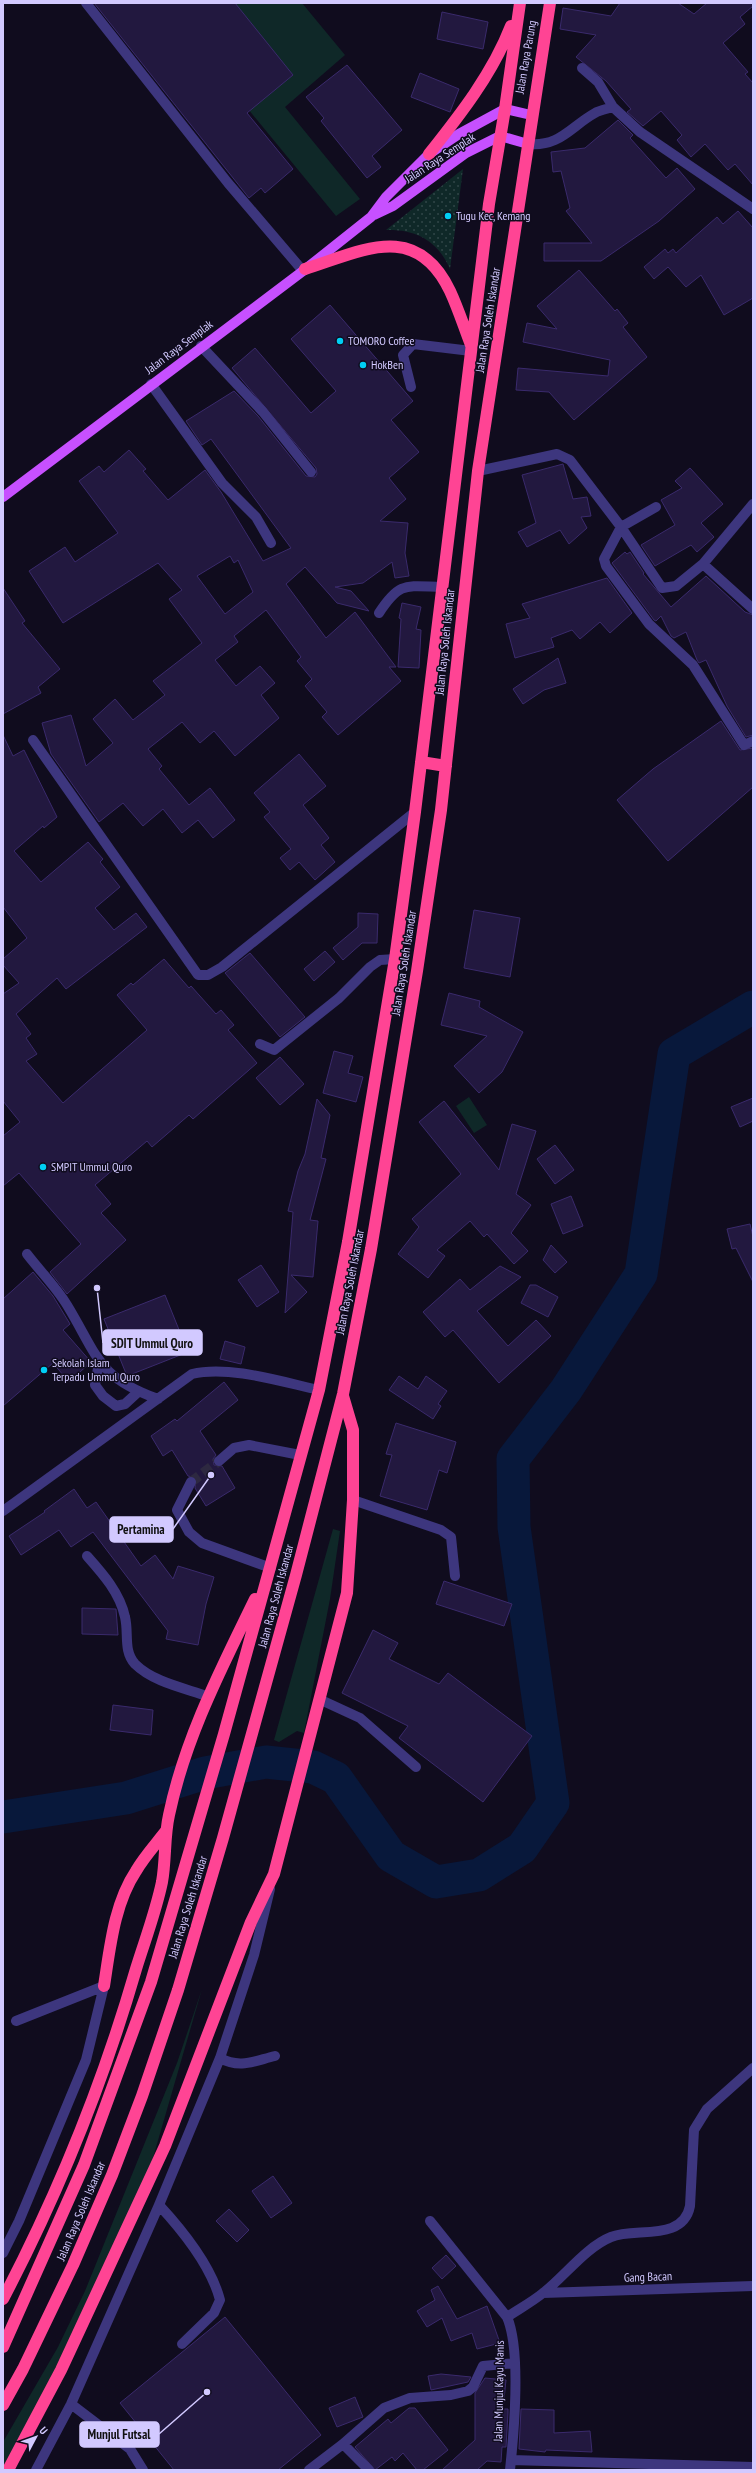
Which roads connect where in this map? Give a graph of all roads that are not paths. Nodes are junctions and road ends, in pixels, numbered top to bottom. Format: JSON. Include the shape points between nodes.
{"nodes":[{"id":1,"x":86,"y":3,"type":"edge"},
{"id":2,"x":550,"y":3,"type":"edge"},
{"id":3,"x":519,"y":5,"type":"edge"},
{"id":4,"x":582,"y":68,"type":"dead end"},
{"id":5,"x":613,"y":107,"type":"junction"},
{"id":6,"x":505,"y":109,"type":"junction"},
{"id":7,"x":531,"y":115,"type":"junction"},
{"id":8,"x":500,"y":136,"type":"junction"},
{"id":9,"x":528,"y":144,"type":"junction"},
{"id":10,"x":429,"y":154,"type":"junction"},
{"id":11,"x":753,"y":209,"type":"edge"},
{"id":12,"x":371,"y":217,"type":"junction"},
{"id":13,"x":304,"y":270,"type":"junction"},
{"id":14,"x":201,"y":346,"type":"junction"},
{"id":15,"x":471,"y":349,"type":"junction"},
{"id":16,"x":151,"y":384,"type":"junction"},
{"id":17,"x":411,"y":387,"type":"dead end"},
{"id":18,"x":478,"y":471,"type":"junction"},
{"id":19,"x":311,"y":472,"type":"dead end"},
{"id":20,"x":3,"y":497,"type":"edge"},
{"id":21,"x":753,"y":504,"type":"edge"},
{"id":22,"x":656,"y":507,"type":"dead end"},
{"id":23,"x":621,"y":527,"type":"junction"},
{"id":24,"x":271,"y":543,"type":"dead end"},
{"id":25,"x":703,"y":564,"type":"junction"},
{"id":26,"x":442,"y":588,"type":"junction"},
{"id":27,"x":753,"y":609,"type":"edge"},
{"id":28,"x":379,"y":613,"type":"dead end"},
{"id":29,"x":33,"y":740,"type":"dead end"},
{"id":30,"x":753,"y":741,"type":"edge"},
{"id":31,"x":421,"y":762,"type":"junction"},
{"id":32,"x":446,"y":766,"type":"junction"},
{"id":33,"x":415,"y":812,"type":"junction"},
{"id":34,"x":395,"y":959,"type":"junction"},
{"id":35,"x":260,"y":1044,"type":"dead end"},
{"id":36,"x":27,"y":1254,"type":"dead end"},
{"id":37,"x":99,"y":1363,"type":"junction"},
{"id":38,"x":320,"y":1390,"type":"junction"},
{"id":39,"x":138,"y":1392,"type":"junction"},
{"id":40,"x":342,"y":1394,"type":"junction"},
{"id":41,"x":158,"y":1399,"type":"junction"},
{"id":42,"x":300,"y":1455,"type":"junction"},
{"id":43,"x":219,"y":1461,"type":"tunnel mouth"},
{"id":44,"x":191,"y":1482,"type":"tunnel mouth"},
{"id":45,"x":353,"y":1500,"type":"junction"},
{"id":46,"x":3,"y":1510,"type":"edge"},
{"id":47,"x":88,"y":1556,"type":"dead end"},
{"id":48,"x":271,"y":1568,"type":"junction"},
{"id":49,"x":454,"y":1576,"type":"dead end"},
{"id":50,"x":207,"y":1696,"type":"junction"},
{"id":51,"x":320,"y":1700,"type":"junction"},
{"id":52,"x":416,"y":1767,"type":"dead end"},
{"id":53,"x":166,"y":1831,"type":"junction"},
{"id":54,"x":274,"y":1870,"type":"junction"},
{"id":55,"x":104,"y":1986,"type":"junction"},
{"id":56,"x":16,"y":2021,"type":"dead end"},
{"id":57,"x":275,"y":2056,"type":"dead end"},
{"id":58,"x":220,"y":2058,"type":"junction"},
{"id":59,"x":753,"y":2068,"type":"edge"},
{"id":60,"x":159,"y":2205,"type":"junction"},
{"id":61,"x":430,"y":2221,"type":"dead end"},
{"id":62,"x":3,"y":2253,"type":"edge"},
{"id":63,"x":753,"y":2286,"type":"edge"},
{"id":64,"x":543,"y":2294,"type":"junction"},
{"id":65,"x":3,"y":2299,"type":"edge"},
{"id":66,"x":507,"y":2317,"type":"junction"},
{"id":67,"x":182,"y":2344,"type":"dead end"},
{"id":68,"x":3,"y":2346,"type":"edge"},
{"id":69,"x":515,"y":2363,"type":"junction"},
{"id":70,"x":71,"y":2404,"type":"junction"},
{"id":71,"x":3,"y":2405,"type":"edge"},
{"id":72,"x":343,"y":2444,"type":"junction"},
{"id":73,"x":511,"y":2465,"type":"edge"},
{"id":74,"x":753,"y":2467,"type":"edge"},
{"id":75,"x":8,"y":2470,"type":"edge"},
{"id":76,"x":36,"y":2470,"type":"edge"},
{"id":77,"x":143,"y":2470,"type":"edge"},
{"id":78,"x":309,"y":2470,"type":"edge"},
{"id":79,"x":369,"y":2470,"type":"edge"}],
"edges":[{"from":1,"to":13,"type":"street","via":[[228,183]]},
{"from":2,"to":7,"type":"highway","name":"Jalan Raya Parung"},
{"from":3,"to":6,"type":"highway","name":"Jalan Raya Parung"},
{"from":3,"to":10,"type":"highway","via":[[505,42],[484,77],[461,114]]},
{"from":4,"to":5,"type":"street","via":[[598,82]]},
{"from":5,"to":9,"type":"street","via":[[595,113],[572,131],[543,146]]},
{"from":5,"to":11,"type":"street","via":[[640,132]]},
{"from":6,"to":7,"type":"main road"},
{"from":6,"to":8,"type":"highway","name":"Jalan Raya Soleh Iskandar"},
{"from":6,"to":10,"type":"main road","name":"Jalan Raya Semplak"},
{"from":7,"to":9,"type":"highway","name":"Jalan Raya Soleh Iskandar"},
{"from":8,"to":9,"type":"main road"},
{"from":8,"to":12,"type":"main road","name":"Jalan Raya Semplak","via":[[466,153],[393,206]]},
{"from":8,"to":15,"type":"highway","name":"Jalan Raya Soleh Iskandar"},
{"from":9,"to":18,"type":"highway","name":"Jalan Raya Soleh Iskandar"},
{"from":10,"to":12,"type":"main road","name":"Jalan Raya Semplak","via":[[386,197]]},
{"from":12,"to":13,"type":"main road","name":"Jalan Raya Semplak"},
{"from":13,"to":14,"type":"main road","name":"Jalan Raya Semplak"},
{"from":13,"to":15,"type":"highway","via":[[362,251],[389,246],[412,248],[425,257],[446,285]]},
{"from":14,"to":16,"type":"main road","name":"Jalan Raya Semplak"},
{"from":14,"to":19,"type":"street","via":[[263,412]]},
{"from":15,"to":17,"type":"street","via":[[413,344],[403,355]]},
{"from":15,"to":26,"type":"highway","name":"Jalan Raya Soleh Iskandar"},
{"from":16,"to":20,"type":"main road","name":"Jalan Raya Semplak"},
{"from":16,"to":24,"type":"street","via":[[222,483],[256,518]]},
{"from":18,"to":23,"type":"street","via":[[557,454],[570,460]]},
{"from":18,"to":32,"type":"highway","name":"Jalan Raya Soleh Iskandar"},
{"from":21,"to":25,"type":"street"},
{"from":22,"to":23,"type":"street"},
{"from":23,"to":25,"type":"street","via":[[662,588],[676,586]]},
{"from":23,"to":30,"type":"street","via":[[604,559],[606,566],[649,624],[693,666],[744,745]]},
{"from":25,"to":27,"type":"street"},
{"from":26,"to":28,"type":"street","via":[[409,586],[400,589],[391,595]]},
{"from":26,"to":31,"type":"highway","name":"Jalan Raya Soleh Iskandar"},
{"from":29,"to":33,"type":"street","via":[[198,975],[203,976],[222,967]]},
{"from":31,"to":32,"type":"highway"},
{"from":31,"to":33,"type":"highway","name":"Jalan Raya Soleh Iskandar"},
{"from":32,"to":40,"type":"highway","name":"Jalan Raya Soleh Iskandar","via":[[417,971],[372,1241]]},
{"from":33,"to":34,"type":"highway","name":"Jalan Raya Soleh Iskandar"},
{"from":34,"to":35,"type":"street","via":[[380,960],[370,967],[339,998],[274,1050]]},
{"from":34,"to":38,"type":"highway","name":"Jalan Raya Soleh Iskandar","via":[[348,1242]]},
{"from":36,"to":37,"type":"street","via":[[67,1304]]},
{"from":37,"to":39,"type":"street","via":[[111,1375]]},
{"from":37,"to":39,"type":"street","via":[[95,1385],[103,1396],[116,1406],[125,1404]]},
{"from":38,"to":41,"type":"street","via":[[276,1380],[205,1370],[192,1374]]},
{"from":38,"to":42,"type":"highway","name":"Jalan Raya Soleh Iskandar"},
{"from":39,"to":41,"type":"street"},
{"from":40,"to":45,"type":"highway","via":[[353,1430]]},
{"from":40,"to":71,"type":"highway","name":"Jalan Raya Soleh Iskandar","via":[[250,1743],[175,1998],[112,2175],[73,2265]]},
{"from":41,"to":46,"type":"street"},
{"from":42,"to":43,"type":"street","via":[[249,1445],[234,1448]]},
{"from":42,"to":48,"type":"highway","name":"Jalan Raya Soleh Iskandar"},
{"from":44,"to":48,"type":"street","via":[[177,1510],[189,1532],[202,1543]]},
{"from":45,"to":49,"type":"street","via":[[441,1530],[451,1537]]},
{"from":45,"to":51,"type":"highway","via":[[347,1592]]},
{"from":47,"to":50,"type":"street","via":[[106,1576],[119,1600],[125,1618],[128,1654],[136,1664],[167,1682]]},
{"from":48,"to":50,"type":"highway"},
{"from":48,"to":68,"type":"highway","name":"Jalan Raya Soleh Iskandar","via":[[151,1982],[84,2165]]},
{"from":50,"to":53,"type":"highway","via":[[169,1813]]},
{"from":51,"to":52,"type":"street","via":[[360,1718]]},
{"from":51,"to":54,"type":"highway"},
{"from":53,"to":55,"type":"highway","via":[[135,1871],[122,1902],[112,1934]]},
{"from":53,"to":65,"type":"highway","via":[[162,1881],[115,2043],[73,2151],[31,2246]]},
{"from":54,"to":58,"type":"street","via":[[254,1955]]},
{"from":54,"to":75,"type":"highway","via":[[251,1922],[164,2146],[61,2370]]},
{"from":55,"to":56,"type":"street"},
{"from":55,"to":62,"type":"street","via":[[86,2060],[19,2221]]},
{"from":57,"to":58,"type":"street","via":[[239,2065],[232,2065]]},
{"from":58,"to":60,"type":"street"},
{"from":59,"to":64,"type":"street","via":[[707,2109],[694,2130],[690,2206],[683,2220],[666,2230],[622,2234],[602,2241]]},
{"from":60,"to":67,"type":"street","via":[[173,2220],[209,2271],[220,2300],[214,2313]]},
{"from":60,"to":70,"type":"street"},
{"from":61,"to":66,"type":"street","name":"Jalan Munjul Kayu Manis"},
{"from":63,"to":64,"type":"street","name":"Gang Bacan"},
{"from":64,"to":66,"type":"street"},
{"from":66,"to":69,"type":"street","name":"Jalan Munjul Kayu Manis","via":[[514,2340]]},
{"from":69,"to":72,"type":"street","via":[[483,2366],[473,2387],[468,2391],[410,2398],[384,2408]]},
{"from":69,"to":73,"type":"street","name":"Jalan Munjul Kayu Manis"},
{"from":70,"to":76,"type":"street"},
{"from":70,"to":77,"type":"street","via":[[130,2449]]},
{"from":72,"to":78,"type":"street"},
{"from":72,"to":79,"type":"street"},
{"from":73,"to":74,"type":"street"}]}
